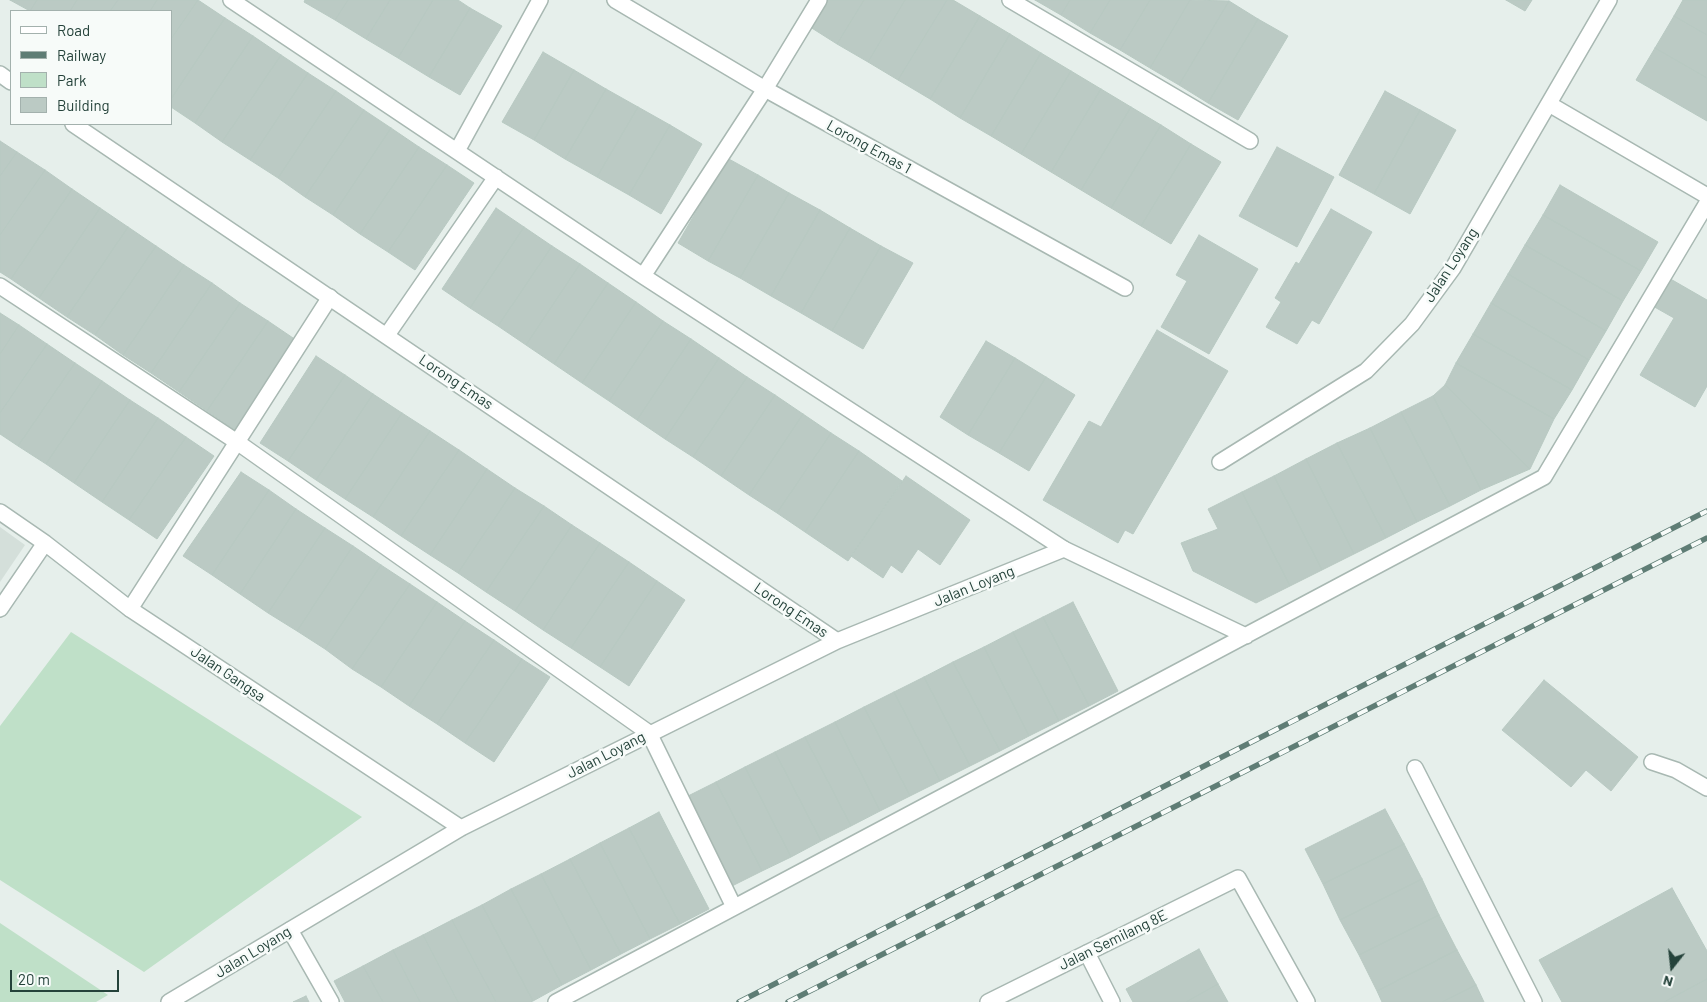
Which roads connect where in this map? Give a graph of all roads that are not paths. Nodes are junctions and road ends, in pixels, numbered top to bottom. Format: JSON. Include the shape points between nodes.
{"nodes":[{"id":1,"x":231,"y":0,"type":"edge"},
{"id":2,"x":540,"y":0,"type":"edge"},
{"id":3,"x":615,"y":0,"type":"edge"},
{"id":4,"x":819,"y":0,"type":"edge"},
{"id":5,"x":1010,"y":0,"type":"edge"},
{"id":6,"x":1609,"y":0,"type":"edge"},
{"id":7,"x":764,"y":89,"type":"junction"},
{"id":8,"x":1549,"y":104,"type":"junction"},
{"id":9,"x":74,"y":125,"type":"edge"},
{"id":10,"x":1250,"y":142,"type":"dead end"},
{"id":11,"x":457,"y":151,"type":"junction"},
{"id":12,"x":496,"y":177,"type":"junction"},
{"id":13,"x":1707,"y":196,"type":"edge"},
{"id":14,"x":1707,"y":203,"type":"edge"},
{"id":15,"x":643,"y":276,"type":"junction"},
{"id":16,"x":0,"y":286,"type":"edge"},
{"id":17,"x":1125,"y":288,"type":"dead end"},
{"id":18,"x":330,"y":297,"type":"junction"},
{"id":19,"x":386,"y":335,"type":"junction"},
{"id":20,"x":237,"y":442,"type":"junction"},
{"id":21,"x":1220,"y":462,"type":"dead end"},
{"id":22,"x":0,"y":512,"type":"edge"},
{"id":23,"x":45,"y":543,"type":"junction"},
{"id":24,"x":1064,"y":549,"type":"junction"},
{"id":25,"x":0,"y":609,"type":"edge"},
{"id":26,"x":130,"y":609,"type":"junction"},
{"id":27,"x":1246,"y":636,"type":"junction"},
{"id":28,"x":837,"y":642,"type":"junction"},
{"id":29,"x":649,"y":733,"type":"junction"},
{"id":30,"x":1652,"y":762,"type":"dead end"},
{"id":31,"x":1415,"y":768,"type":"dead end"},
{"id":32,"x":1707,"y":788,"type":"edge"},
{"id":33,"x":461,"y":828,"type":"junction"},
{"id":34,"x":734,"y":907,"type":"junction"},
{"id":35,"x":290,"y":930,"type":"junction"},
{"id":36,"x":1087,"y":953,"type":"junction"},
{"id":37,"x":169,"y":1002,"type":"edge"},
{"id":38,"x":331,"y":1002,"type":"edge"},
{"id":39,"x":556,"y":1002,"type":"edge"},
{"id":40,"x":988,"y":1002,"type":"edge"},
{"id":41,"x":1112,"y":1002,"type":"edge"},
{"id":42,"x":1307,"y":1002,"type":"edge"},
{"id":43,"x":1534,"y":1002,"type":"edge"}],
"edges":[{"from":1,"to":11,"type":"street"},
{"from":2,"to":11,"type":"street"},
{"from":3,"to":7,"type":"street","name":"Lorong Emas 1"},
{"from":4,"to":7,"type":"street"},
{"from":5,"to":10,"type":"street"},
{"from":6,"to":8,"type":"street","name":"Jalan Loyang"},
{"from":7,"to":15,"type":"street"},
{"from":7,"to":17,"type":"street","name":"Lorong Emas 1"},
{"from":8,"to":13,"type":"street"},
{"from":8,"to":21,"type":"street","name":"Jalan Loyang","via":[[1453,268],[1412,324],[1366,371]]},
{"from":9,"to":18,"type":"street","name":"Lorong Emas"},
{"from":11,"to":12,"type":"street"},
{"from":12,"to":15,"type":"street"},
{"from":12,"to":19,"type":"street"},
{"from":14,"to":27,"type":"street","via":[[1544,477]]},
{"from":15,"to":24,"type":"street"},
{"from":16,"to":20,"type":"street"},
{"from":18,"to":19,"type":"street","name":"Lorong Emas"},
{"from":18,"to":20,"type":"street"},
{"from":19,"to":28,"type":"street","name":"Lorong Emas"},
{"from":20,"to":26,"type":"street"},
{"from":20,"to":29,"type":"street"},
{"from":22,"to":23,"type":"street","name":"Jalan Gangsa"},
{"from":23,"to":25,"type":"street"},
{"from":23,"to":26,"type":"street","name":"Jalan Gangsa"},
{"from":24,"to":27,"type":"street"},
{"from":24,"to":28,"type":"street","name":"Jalan Loyang"},
{"from":26,"to":33,"type":"street","name":"Jalan Gangsa"},
{"from":27,"to":34,"type":"street"},
{"from":28,"to":29,"type":"street","name":"Jalan Loyang"},
{"from":29,"to":33,"type":"street","name":"Jalan Loyang"},
{"from":29,"to":34,"type":"street"},
{"from":30,"to":32,"type":"street","via":[[1676,770]]},
{"from":31,"to":43,"type":"street"},
{"from":33,"to":35,"type":"street","name":"Jalan Loyang"},
{"from":34,"to":39,"type":"street"},
{"from":35,"to":37,"type":"street","name":"Jalan Loyang"},
{"from":35,"to":38,"type":"street"},
{"from":36,"to":40,"type":"street","name":"Jalan Semilang 8E"},
{"from":36,"to":41,"type":"street"},
{"from":36,"to":42,"type":"street","name":"Jalan Semilang 8E","via":[[1238,878]]}]}
